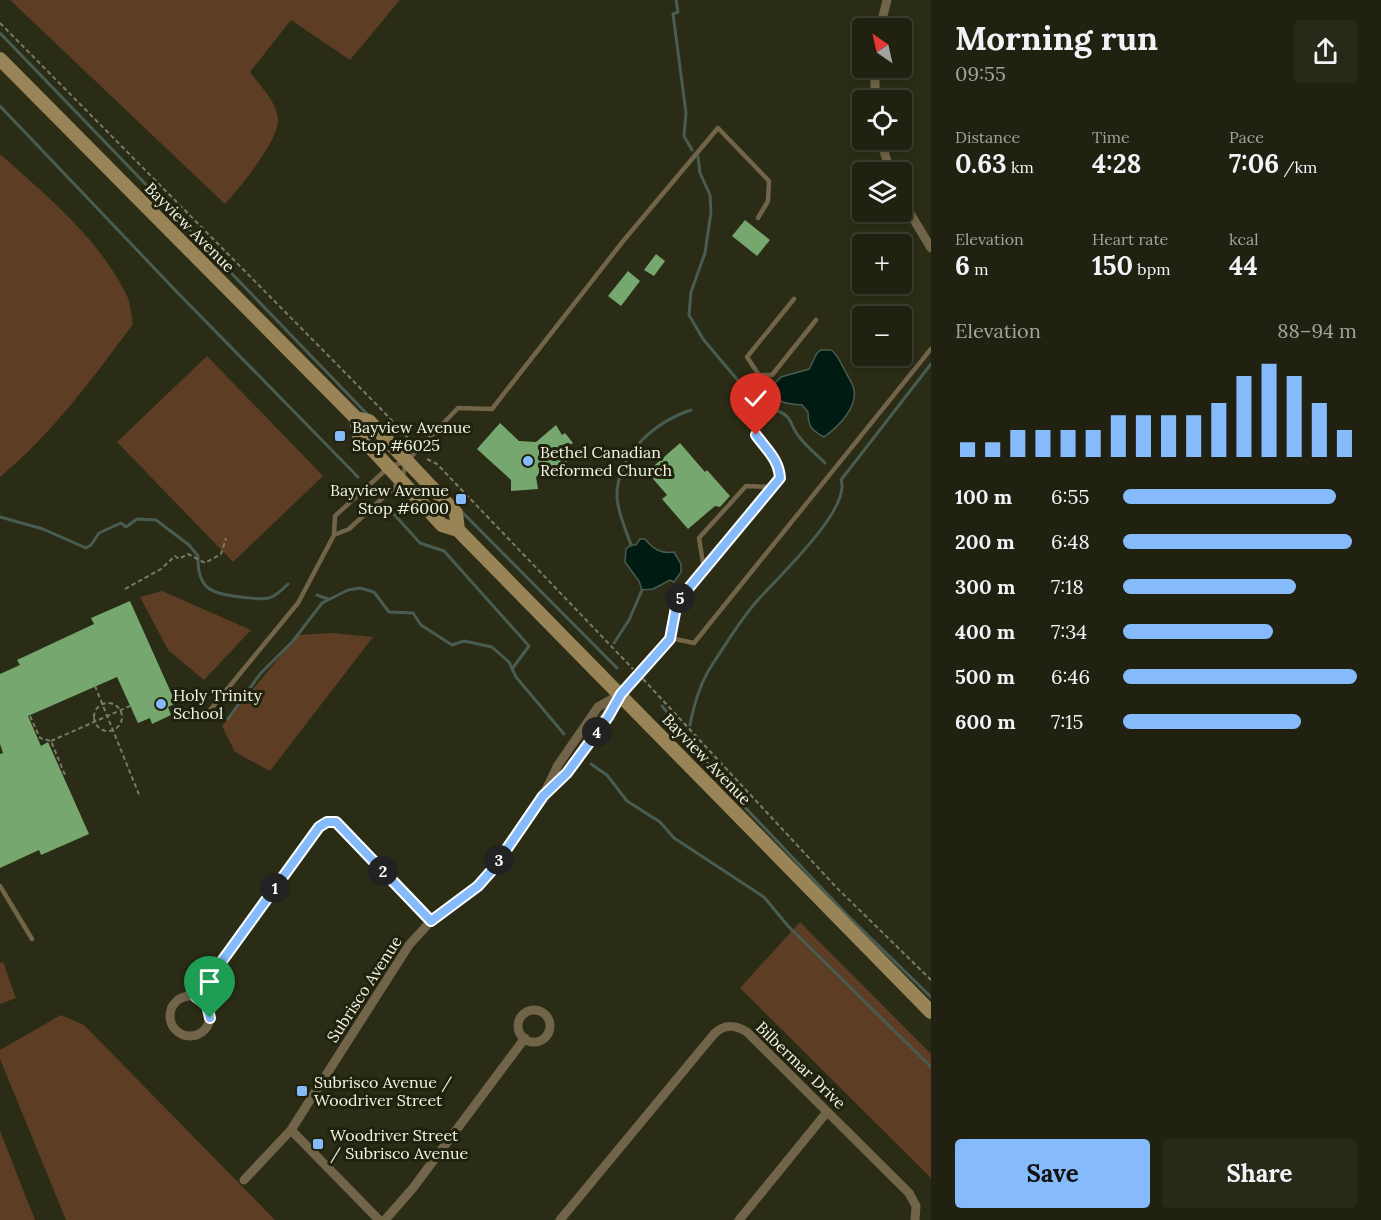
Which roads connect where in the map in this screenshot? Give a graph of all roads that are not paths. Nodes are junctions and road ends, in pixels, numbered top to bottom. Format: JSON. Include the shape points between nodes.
{"nodes":[{"id":1,"x":887,"y":0,"type":"edge"},
{"id":2,"x":882,"y":18,"type":"edge"},
{"id":3,"x":0,"y":59,"type":"edge"},
{"id":4,"x":912,"y":217,"type":"edge"},
{"id":5,"x":758,"y":218,"type":"dead end"},
{"id":6,"x":931,"y":248,"type":"edge"},
{"id":7,"x":794,"y":298,"type":"dead end"},
{"id":8,"x":816,"y":320,"type":"dead end"},
{"id":9,"x":931,"y":350,"type":"edge"},
{"id":10,"x":759,"y":375,"type":"junction"},
{"id":11,"x":356,"y":418,"type":"junction"},
{"id":12,"x":407,"y":461,"type":"junction"},
{"id":13,"x":388,"y":467,"type":"junction"},
{"id":14,"x":401,"y":481,"type":"junction"},
{"id":15,"x":773,"y":487,"type":"junction"},
{"id":16,"x":458,"y":530,"type":"junction"},
{"id":17,"x":334,"y":535,"type":"junction"},
{"id":18,"x":704,"y":570,"type":"junction"},
{"id":19,"x":670,"y":639,"type":"junction"},
{"id":20,"x":621,"y":694,"type":"junction"},
{"id":21,"x":206,"y":715,"type":"dead end"},
{"id":22,"x":0,"y":886,"type":"edge"},
{"id":23,"x":431,"y":921,"type":"junction"},
{"id":24,"x":32,"y":939,"type":"dead end"},
{"id":25,"x":196,"y":997,"type":"junction"},
{"id":26,"x":931,"y":1012,"type":"edge"},
{"id":27,"x":525,"y":1038,"type":"dead end"},
{"id":28,"x":827,"y":1112,"type":"junction"},
{"id":29,"x":291,"y":1130,"type":"junction"},
{"id":30,"x":244,"y":1180,"type":"dead end"},
{"id":31,"x":379,"y":1220,"type":"edge"},
{"id":32,"x":385,"y":1220,"type":"edge"},
{"id":33,"x":561,"y":1220,"type":"edge"},
{"id":34,"x":739,"y":1220,"type":"edge"},
{"id":35,"x":915,"y":1220,"type":"edge"}],
"edges":[{"from":1,"to":2,"type":"street"},
{"from":3,"to":11,"type":"main road","name":"Bayview Avenue"},
{"from":4,"to":6,"type":"street"},
{"from":5,"to":12,"type":"lane","via":[[768,201],[769,181],[718,128],[624,240],[492,409],[458,408]]},
{"from":7,"to":10,"type":"lane","via":[[747,357]]},
{"from":8,"to":10,"type":"lane","via":[[772,375]]},
{"from":9,"to":19,"type":"lane","via":[[694,643]]},
{"from":10,"to":15,"type":"lane","via":[[756,435],[780,468],[780,478]]},
{"from":11,"to":12,"type":"main road","name":"Bayview Avenue","via":[[369,422]]},
{"from":11,"to":13,"type":"main road","name":"Bayview Avenue","via":[[359,435]]},
{"from":12,"to":13,"type":"lane"},
{"from":12,"to":14,"type":"lane"},
{"from":12,"to":16,"type":"main road","name":"Bayview Avenue","via":[[456,513]]},
{"from":13,"to":14,"type":"main road","name":"Bayview Avenue"},
{"from":13,"to":17,"type":"lane","via":[[335,516]]},
{"from":14,"to":16,"type":"main road","name":"Bayview Avenue","via":[[442,525]]},
{"from":14,"to":17,"type":"lane","via":[[349,529]]},
{"from":15,"to":18,"type":"lane"},
{"from":15,"to":18,"type":"lane","via":[[746,486],[699,538]]},
{"from":16,"to":20,"type":"main road","name":"Bayview Avenue"},
{"from":17,"to":21,"type":"lane","via":[[298,603]]},
{"from":18,"to":19,"type":"lane","via":[[677,602]]},
{"from":19,"to":20,"type":"lane"},
{"from":20,"to":23,"type":"street","name":"Subrisco Avenue","via":[[567,773],[543,796],[486,878]]},
{"from":20,"to":26,"type":"main road","name":"Bayview Avenue"},
{"from":22,"to":24,"type":"lane"},
{"from":23,"to":25,"type":"street","via":[[336,822],[327,822],[319,827]]},
{"from":23,"to":29,"type":"street","name":"Subrisco Avenue","via":[[404,953]]},
{"from":25,"to":25,"type":"street","via":[[184,997],[171,1010],[172,1023],[186,1035],[199,1034],[208,1024],[210,1011]]},
{"from":27,"to":32,"type":"street"},
{"from":28,"to":33,"type":"street","name":"Bilbermar Drive","via":[[747,1032],[739,1027],[721,1028]]},
{"from":28,"to":34,"type":"street"},
{"from":28,"to":35,"type":"street","name":"Bilbermar Drive","via":[[909,1193],[916,1206]]},
{"from":29,"to":30,"type":"street","name":"Subrisco Avenue"},
{"from":29,"to":31,"type":"street"}]}
